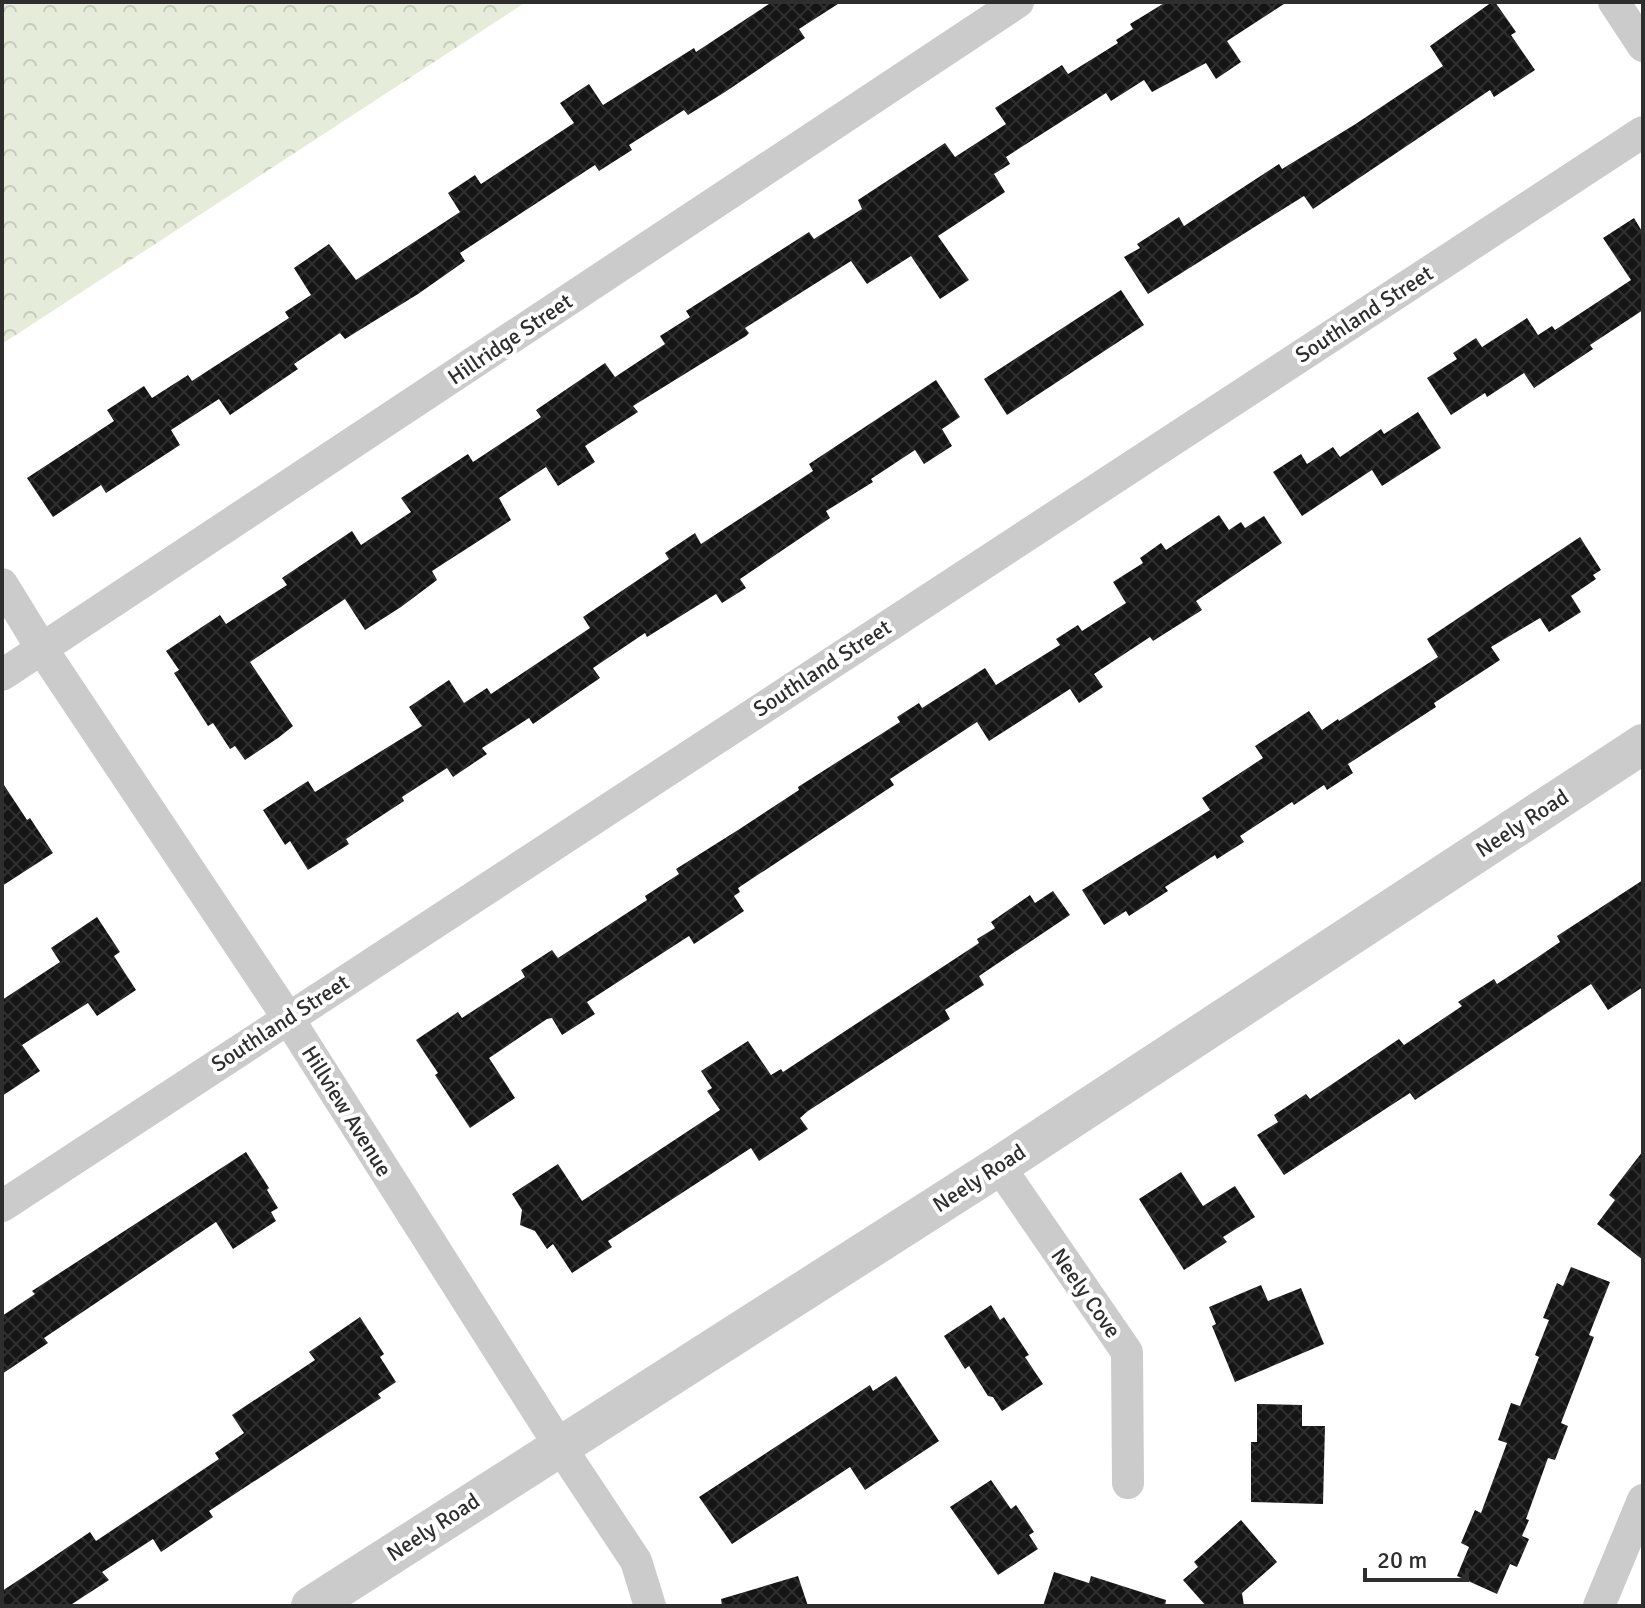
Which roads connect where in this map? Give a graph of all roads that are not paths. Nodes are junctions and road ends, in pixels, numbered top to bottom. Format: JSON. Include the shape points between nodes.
{"nodes":[{"id":1,"x":1018,"y":2,"type":"edge"},
{"id":2,"x":1614,"y":2,"type":"edge"},
{"id":3,"x":1643,"y":46,"type":"edge"},
{"id":4,"x":1643,"y":132,"type":"edge"},
{"id":5,"x":2,"y":584,"type":"edge"},
{"id":6,"x":42,"y":649,"type":"junction"},
{"id":7,"x":2,"y":675,"type":"edge"},
{"id":8,"x":1643,"y":744,"type":"edge"},
{"id":9,"x":288,"y":1018,"type":"junction"},
{"id":10,"x":999,"y":1166,"type":"junction"},
{"id":11,"x":2,"y":1206,"type":"edge"},
{"id":12,"x":559,"y":1445,"type":"junction"},
{"id":13,"x":1128,"y":1483,"type":"dead end"},
{"id":14,"x":1643,"y":1500,"type":"edge"},
{"id":15,"x":311,"y":1606,"type":"edge"},
{"id":16,"x":650,"y":1606,"type":"edge"},
{"id":17,"x":1599,"y":1606,"type":"edge"}],
"edges":[{"from":1,"to":6,"type":"street","name":"Hillridge Street"},
{"from":2,"to":3,"type":"street"},
{"from":4,"to":9,"type":"street","name":"Southland Street"},
{"from":5,"to":6,"type":"street","name":"Hillview Avenue"},
{"from":6,"to":7,"type":"street","name":"Hillridge Street"},
{"from":6,"to":9,"type":"street","name":"Hillview Avenue"},
{"from":8,"to":10,"type":"street","name":"Neely Road"},
{"from":9,"to":11,"type":"street","name":"Southland Street"},
{"from":9,"to":12,"type":"street","name":"Hillview Avenue"},
{"from":10,"to":12,"type":"street","name":"Neely Road"},
{"from":10,"to":13,"type":"street","name":"Neely Cove","via":[[1127,1352]]},
{"from":12,"to":15,"type":"street","name":"Neely Road"},
{"from":12,"to":16,"type":"street","name":"Hillview Avenue","via":[[636,1561]]},
{"from":14,"to":17,"type":"street"}]}
